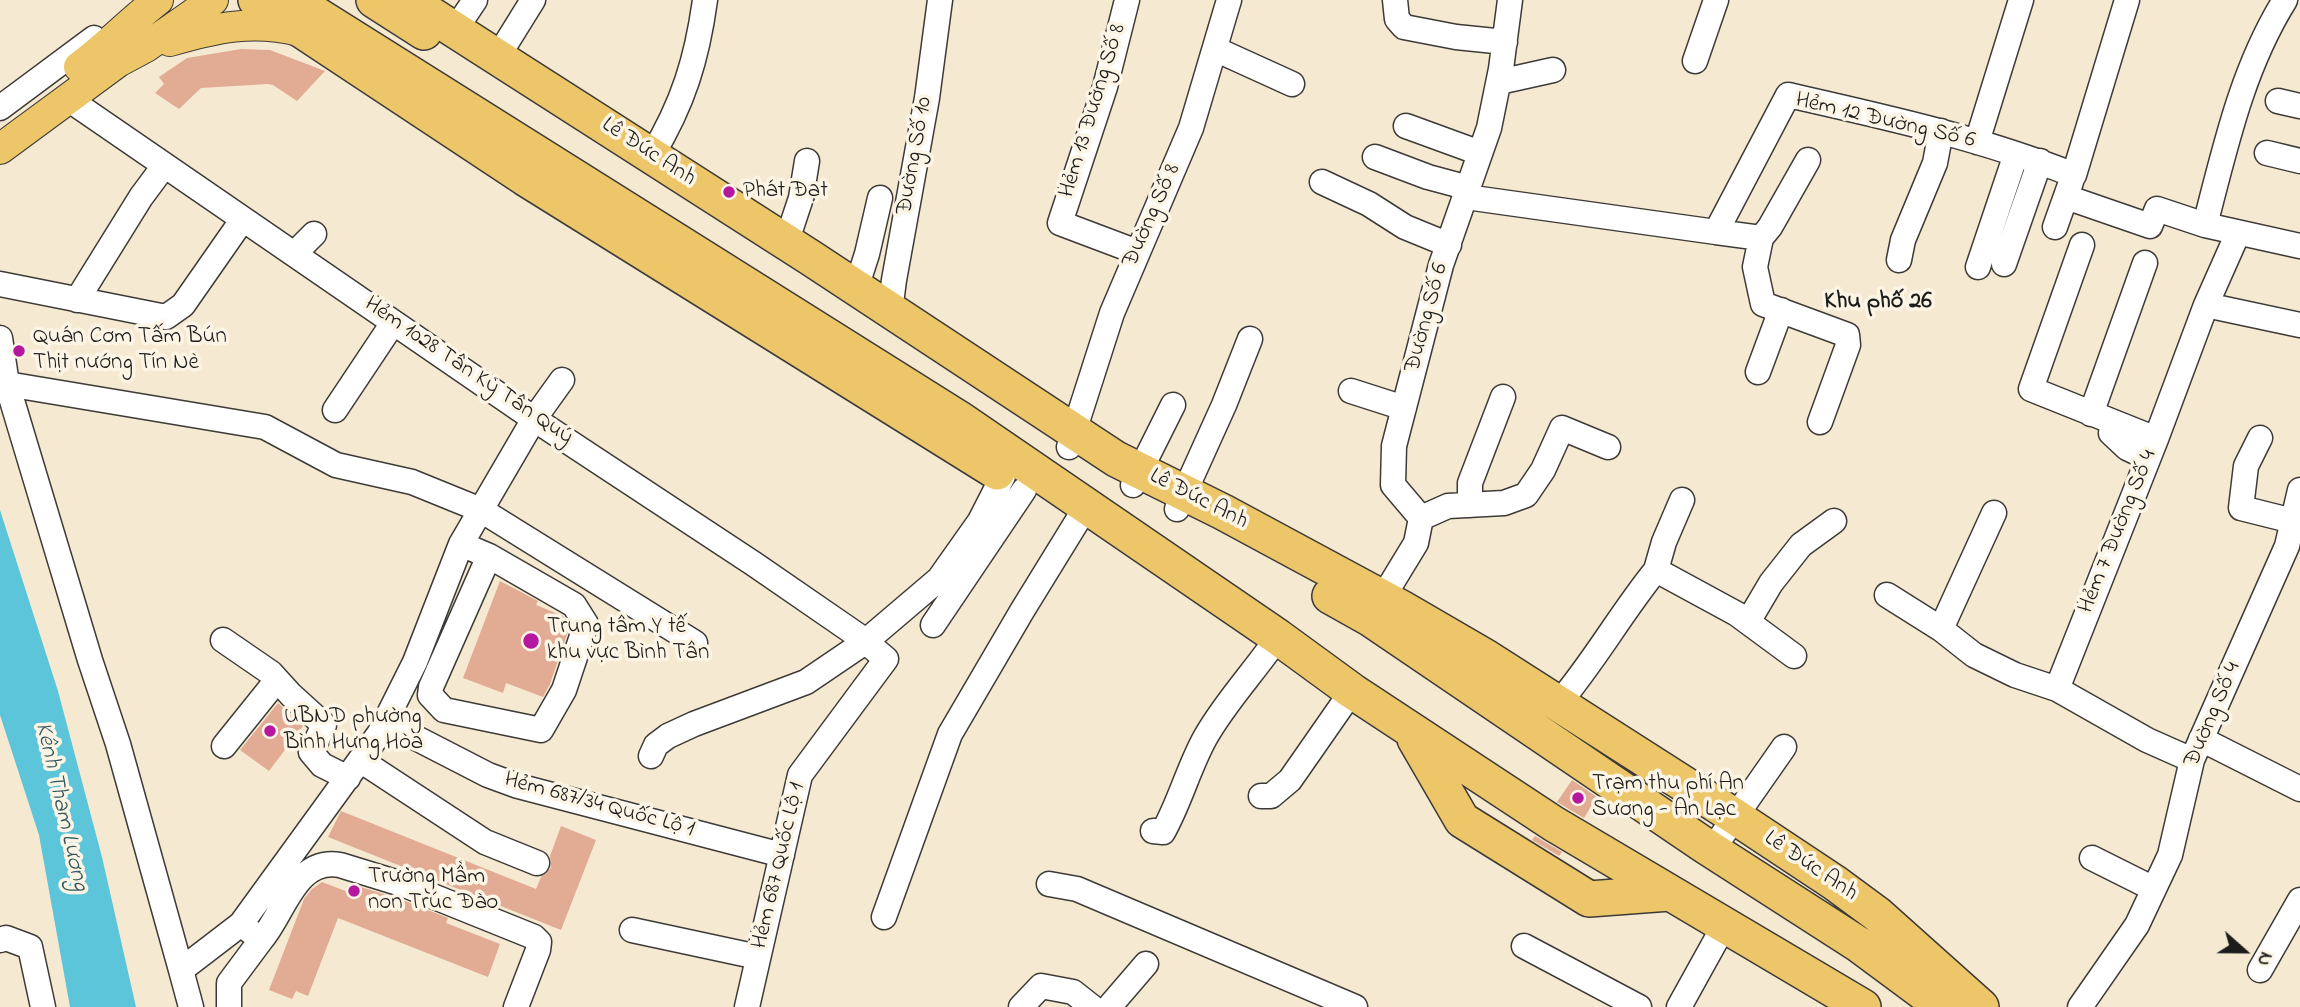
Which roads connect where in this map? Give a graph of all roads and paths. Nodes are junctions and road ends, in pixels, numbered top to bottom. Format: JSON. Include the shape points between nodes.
{"nodes":[{"id":1,"x":158,"y":0,"type":"edge"},
{"id":2,"x":214,"y":0,"type":"edge"},
{"id":3,"x":256,"y":0,"type":"edge"},
{"id":4,"x":374,"y":0,"type":"edge"},
{"id":5,"x":475,"y":0,"type":"edge"},
{"id":6,"x":533,"y":0,"type":"edge"},
{"id":7,"x":705,"y":0,"type":"edge"},
{"id":8,"x":940,"y":0,"type":"edge"},
{"id":9,"x":1127,"y":0,"type":"edge"},
{"id":10,"x":1229,"y":0,"type":"edge"},
{"id":11,"x":1395,"y":0,"type":"edge"},
{"id":12,"x":1510,"y":0,"type":"edge"},
{"id":13,"x":1716,"y":0,"type":"edge"},
{"id":14,"x":2021,"y":0,"type":"edge"},
{"id":15,"x":2127,"y":0,"type":"edge"},
{"id":16,"x":2285,"y":0,"type":"edge"},
{"id":17,"x":134,"y":11,"type":"edge"},
{"id":18,"x":433,"y":11,"type":"edge"},
{"id":19,"x":298,"y":16,"type":"edge"},
{"id":20,"x":1505,"y":42,"type":"junction"},
{"id":21,"x":146,"y":47,"type":"junction"},
{"id":22,"x":1214,"y":49,"type":"junction"},
{"id":23,"x":112,"y":54,"type":"junction"},
{"id":24,"x":496,"y":58,"type":"junction"},
{"id":25,"x":1695,"y":61,"type":"dead end"},
{"id":26,"x":1553,"y":70,"type":"dead end"},
{"id":27,"x":1499,"y":82,"type":"junction"},
{"id":28,"x":1292,"y":84,"type":"dead end"},
{"id":29,"x":77,"y":106,"type":"junction"},
{"id":30,"x":0,"y":108,"type":"edge"},
{"id":31,"x":0,"y":126,"type":"edge"},
{"id":32,"x":1406,"y":126,"type":"dead end"},
{"id":33,"x":1941,"y":131,"type":"junction"},
{"id":34,"x":1977,"y":142,"type":"junction"},
{"id":35,"x":0,"y":149,"type":"edge"},
{"id":36,"x":1480,"y":153,"type":"junction"},
{"id":37,"x":2267,"y":153,"type":"dead end"},
{"id":38,"x":2016,"y":154,"type":"junction"},
{"id":39,"x":652,"y":155,"type":"junction"},
{"id":40,"x":1375,"y":158,"type":"dead end"},
{"id":41,"x":1808,"y":159,"type":"dead end"},
{"id":42,"x":807,"y":161,"type":"dead end"},
{"id":43,"x":2040,"y":161,"type":"junction"},
{"id":44,"x":2300,"y":161,"type":"edge"},
{"id":45,"x":0,"y":162,"type":"edge"},
{"id":46,"x":164,"y":166,"type":"junction"},
{"id":47,"x":1322,"y":182,"type":"dead end"},
{"id":48,"x":2070,"y":186,"type":"junction"},
{"id":49,"x":1467,"y":192,"type":"junction"},
{"id":50,"x":880,"y":198,"type":"dead end"},
{"id":51,"x":584,"y":199,"type":"junction"},
{"id":52,"x":243,"y":219,"type":"junction"},
{"id":53,"x":2205,"y":225,"type":"junction"},
{"id":54,"x":2055,"y":227,"type":"dead end"},
{"id":55,"x":1716,"y":232,"type":"junction"},
{"id":56,"x":2238,"y":233,"type":"junction"},
{"id":57,"x":314,"y":234,"type":"dead end"},
{"id":58,"x":1761,"y":238,"type":"junction"},
{"id":59,"x":786,"y":243,"type":"junction"},
{"id":60,"x":1449,"y":245,"type":"junction"},
{"id":61,"x":2082,"y":245,"type":"dead end"},
{"id":62,"x":2300,"y":246,"type":"edge"},
{"id":63,"x":1137,"y":251,"type":"junction"},
{"id":64,"x":294,"y":254,"type":"junction"},
{"id":65,"x":1899,"y":260,"type":"dead end"},
{"id":66,"x":2145,"y":262,"type":"dead end"},
{"id":67,"x":2004,"y":264,"type":"dead end"},
{"id":68,"x":1978,"y":267,"type":"dead end"},
{"id":69,"x":0,"y":284,"type":"edge"},
{"id":70,"x":856,"y":288,"type":"junction"},
{"id":71,"x":77,"y":300,"type":"junction"},
{"id":72,"x":2206,"y":305,"type":"junction"},
{"id":73,"x":1781,"y":310,"type":"junction"},
{"id":74,"x":890,"y":311,"type":"junction"},
{"id":75,"x":393,"y":323,"type":"junction"},
{"id":76,"x":2300,"y":325,"type":"edge"},
{"id":77,"x":0,"y":338,"type":"edge"},
{"id":78,"x":1250,"y":339,"type":"dead end"},
{"id":79,"x":1758,"y":372,"type":"dead end"},
{"id":80,"x":562,"y":380,"type":"dead end"},
{"id":81,"x":7,"y":384,"type":"junction"},
{"id":82,"x":1351,"y":391,"type":"dead end"},
{"id":83,"x":1503,"y":397,"type":"dead end"},
{"id":84,"x":1173,"y":405,"type":"dead end"},
{"id":85,"x":1404,"y":408,"type":"junction"},
{"id":86,"x":335,"y":410,"type":"dead end"},
{"id":87,"x":2091,"y":414,"type":"junction"},
{"id":88,"x":534,"y":419,"type":"junction"},
{"id":89,"x":1820,"y":422,"type":"dead end"},
{"id":90,"x":2111,"y":433,"type":"dead end"},
{"id":91,"x":2260,"y":438,"type":"dead end"},
{"id":92,"x":1072,"y":440,"type":"junction"},
{"id":93,"x":1608,"y":447,"type":"dead end"},
{"id":94,"x":2152,"y":448,"type":"junction"},
{"id":95,"x":1136,"y":478,"type":"junction"},
{"id":96,"x":1014,"y":483,"type":"junction"},
{"id":97,"x":2300,"y":490,"type":"edge"},
{"id":98,"x":1682,"y":500,"type":"dead end"},
{"id":99,"x":1181,"y":501,"type":"junction"},
{"id":100,"x":1470,"y":505,"type":"junction"},
{"id":101,"x":1086,"y":507,"type":"junction"},
{"id":102,"x":481,"y":509,"type":"junction"},
{"id":103,"x":1994,"y":513,"type":"dead end"},
{"id":104,"x":1421,"y":518,"type":"junction"},
{"id":105,"x":1834,"y":520,"type":"dead end"},
{"id":106,"x":2293,"y":521,"type":"junction"},
{"id":107,"x":461,"y":544,"type":"junction"},
{"id":108,"x":2293,"y":549,"type":"edge"},
{"id":109,"x":489,"y":556,"type":"junction"},
{"id":110,"x":1656,"y":570,"type":"junction"},
{"id":111,"x":1887,"y":595,"type":"dead end"},
{"id":112,"x":1376,"y":608,"type":"junction"},
{"id":113,"x":1748,"y":622,"type":"junction"},
{"id":114,"x":933,"y":625,"type":"dead end"},
{"id":115,"x":1941,"y":629,"type":"junction"},
{"id":116,"x":1278,"y":637,"type":"junction"},
{"id":117,"x":223,"y":640,"type":"dead end"},
{"id":118,"x":863,"y":640,"type":"junction"},
{"id":119,"x":695,"y":643,"type":"dead end"},
{"id":120,"x":1794,"y":656,"type":"dead end"},
{"id":121,"x":277,"y":680,"type":"junction"},
{"id":122,"x":2057,"y":689,"type":"junction"},
{"id":123,"x":1352,"y":691,"type":"junction"},
{"id":124,"x":1558,"y":704,"type":"junction"},
{"id":125,"x":385,"y":722,"type":"junction"},
{"id":126,"x":1408,"y":727,"type":"junction"},
{"id":127,"x":224,"y":746,"type":"dead end"},
{"id":128,"x":1784,"y":747,"type":"dead end"},
{"id":129,"x":2196,"y":750,"type":"junction"},
{"id":130,"x":651,"y":756,"type":"dead end"},
{"id":131,"x":354,"y":769,"type":"junction"},
{"id":132,"x":2300,"y":789,"type":"edge"},
{"id":133,"x":1261,"y":796,"type":"dead end"},
{"id":134,"x":1734,"y":816,"type":"junction"},
{"id":135,"x":1153,"y":831,"type":"dead end"},
{"id":136,"x":1712,"y":850,"type":"junction"},
{"id":137,"x":782,"y":855,"type":"junction"},
{"id":138,"x":2092,"y":858,"type":"dead end"},
{"id":139,"x":537,"y":863,"type":"dead end"},
{"id":140,"x":1049,"y":884,"type":"dead end"},
{"id":141,"x":2154,"y":889,"type":"junction"},
{"id":142,"x":1671,"y":893,"type":"junction"},
{"id":143,"x":2300,"y":900,"type":"edge"},
{"id":144,"x":884,"y":917,"type":"dead end"},
{"id":145,"x":242,"y":924,"type":"junction"},
{"id":146,"x":1725,"y":924,"type":"junction"},
{"id":147,"x":632,"y":930,"type":"dead end"},
{"id":148,"x":0,"y":940,"type":"edge"},
{"id":149,"x":261,"y":940,"type":"junction"},
{"id":150,"x":1524,"y":946,"type":"dead end"},
{"id":151,"x":758,"y":957,"type":"junction"},
{"id":152,"x":1146,"y":964,"type":"dead end"},
{"id":153,"x":181,"y":970,"type":"junction"},
{"id":154,"x":2260,"y":970,"type":"dead end"},
{"id":155,"x":43,"y":1007,"type":"edge"},
{"id":156,"x":191,"y":1007,"type":"edge"},
{"id":157,"x":229,"y":1007,"type":"edge"},
{"id":158,"x":516,"y":1007,"type":"edge"},
{"id":159,"x":747,"y":1007,"type":"edge"},
{"id":160,"x":1021,"y":1007,"type":"edge"},
{"id":161,"x":1092,"y":1007,"type":"edge"},
{"id":162,"x":1109,"y":1007,"type":"edge"},
{"id":163,"x":1355,"y":1007,"type":"edge"},
{"id":164,"x":1639,"y":1007,"type":"edge"},
{"id":165,"x":1679,"y":1007,"type":"edge"},
{"id":166,"x":1863,"y":1007,"type":"edge"},
{"id":167,"x":1943,"y":1007,"type":"edge"},
{"id":168,"x":1981,"y":1007,"type":"edge"},
{"id":169,"x":2080,"y":1007,"type":"edge"}],
"edges":[{"from":1,"to":17,"type":"main road"},
{"from":2,"to":21,"type":"main road"},
{"from":3,"to":19,"type":"highway"},
{"from":4,"to":92,"type":"highway","name":"Lê Đức Anh"},
{"from":5,"to":18,"type":"street"},
{"from":6,"to":24,"type":"street"},
{"from":7,"to":39,"type":"street","via":[[699,47],[674,117]]},
{"from":8,"to":74,"type":"street","name":"Đường Số 10"},
{"from":9,"to":63,"type":"street","name":"Hẻm 13 Đường Số 8","via":[[1105,87],[1060,223]]},
{"from":10,"to":22,"type":"street","name":"Đường Số 8"},
{"from":11,"to":20,"type":"street","via":[[1397,19],[1404,27]]},
{"from":12,"to":20,"type":"street","name":"Đường Số 6"},
{"from":13,"to":25,"type":"street"},
{"from":14,"to":34,"type":"street"},
{"from":15,"to":48,"type":"street"},
{"from":16,"to":53,"type":"street","via":[[2266,30],[2240,95]]},
{"from":17,"to":23,"type":"main road"},
{"from":17,"to":30,"type":"street"},
{"from":18,"to":24,"type":"highway","name":"Lê Đức Anh"},
{"from":19,"to":21,"type":"main road","via":[[220,28]]},
{"from":19,"to":51,"type":"highway"},
{"from":20,"to":27,"type":"street","name":"Đường Số 6"},
{"from":21,"to":23,"type":"main road"},
{"from":21,"to":29,"type":"street","via":[[127,68]]},
{"from":22,"to":28,"type":"street"},
{"from":22,"to":63,"type":"street","name":"Đường Số 8","via":[[1191,128]]},
{"from":23,"to":31,"type":"main road"},
{"from":23,"to":35,"type":"main road"},
{"from":24,"to":39,"type":"highway","name":"Lê Đức Anh"},
{"from":26,"to":27,"type":"street"},
{"from":27,"to":36,"type":"street","name":"Đường Số 6"},
{"from":29,"to":45,"type":"street"},
{"from":29,"to":46,"type":"street","name":"Hẻm 1028 Tân Kỳ Tân Quý"},
{"from":32,"to":36,"type":"street"},
{"from":33,"to":34,"type":"street","name":"Hẻm 12 Đường Số 6"},
{"from":33,"to":55,"type":"street","name":"Hẻm 12 Đường Số 6","via":[[1788,95]]},
{"from":33,"to":65,"type":"street","via":[[1935,163]]},
{"from":34,"to":38,"type":"street","name":"Hẻm 12 Đường Số 6"},
{"from":36,"to":49,"type":"street","name":"Đường Số 6"},
{"from":37,"to":44,"type":"street"},
{"from":38,"to":43,"type":"street","name":"Hẻm 12 Đường Số 6"},
{"from":38,"to":68,"type":"street"},
{"from":39,"to":59,"type":"highway","name":"Lê Đức Anh"},
{"from":40,"to":49,"type":"street"},
{"from":41,"to":58,"type":"street"},
{"from":42,"to":59,"type":"street"},
{"from":43,"to":48,"type":"street","name":"Hẻm 12 Đường Số 6"},
{"from":43,"to":67,"type":"street"},
{"from":46,"to":52,"type":"street","name":"Hẻm 1028 Tân Kỳ Tân Quý"},
{"from":46,"to":71,"type":"street"},
{"from":47,"to":60,"type":"street"},
{"from":48,"to":53,"type":"street","name":"Hẻm 12 Đường Số 6","via":[[2150,226],[2157,209]]},
{"from":48,"to":54,"type":"street"},
{"from":49,"to":55,"type":"street"},
{"from":49,"to":60,"type":"street","name":"Đường Số 6"},
{"from":50,"to":70,"type":"street"},
{"from":51,"to":96,"type":"highway"},
{"from":51,"to":101,"type":"highway","via":[[958,418]]},
{"from":52,"to":64,"type":"street","name":"Hẻm 1028 Tân Kỳ Tân Quý"},
{"from":52,"to":71,"type":"street","via":[[183,305],[166,317]]},
{"from":53,"to":56,"type":"street"},
{"from":55,"to":58,"type":"street"},
{"from":56,"to":62,"type":"street"},
{"from":56,"to":72,"type":"street","name":"Hẻm 7 Đường Số 4"},
{"from":57,"to":64,"type":"street"},
{"from":58,"to":73,"type":"street","via":[[1755,267],[1763,304]]},
{"from":59,"to":70,"type":"highway","name":"Lê Đức Anh"},
{"from":60,"to":85,"type":"street","name":"Đường Số 6"},
{"from":61,"to":87,"type":"street","via":[[2031,389]]},
{"from":63,"to":92,"type":"street","name":"Đường Số 8"},
{"from":64,"to":75,"type":"street","name":"Hẻm 1028 Tân Kỳ Tân Quý"},
{"from":66,"to":87,"type":"street"},
{"from":69,"to":71,"type":"street"},
{"from":70,"to":74,"type":"highway","name":"Lê Đức Anh"},
{"from":72,"to":76,"type":"street"},
{"from":72,"to":94,"type":"street","name":"Hẻm 7 Đường Số 4"},
{"from":73,"to":79,"type":"street"},
{"from":73,"to":89,"type":"street","via":[[1847,335],[1848,345]]},
{"from":74,"to":92,"type":"highway","name":"Lê Đức Anh"},
{"from":75,"to":86,"type":"street"},
{"from":75,"to":88,"type":"street","name":"Hẻm 1028 Tân Kỳ Tân Quý"},
{"from":77,"to":81,"type":"street"},
{"from":78,"to":99,"type":"street"},
{"from":80,"to":88,"type":"street"},
{"from":81,"to":102,"type":"street","via":[[265,428],[336,465],[412,482]]},
{"from":81,"to":153,"type":"street","via":[[118,744]]},
{"from":82,"to":85,"type":"street"},
{"from":83,"to":100,"type":"street","via":[[1470,483]]},
{"from":84,"to":95,"type":"street"},
{"from":85,"to":104,"type":"street","name":"Đường Số 6","via":[[1394,446],[1393,485]]},
{"from":87,"to":94,"type":"street"},
{"from":88,"to":102,"type":"street"},
{"from":88,"to":118,"type":"street","name":"Hẻm 1028 Tân Kỳ Tân Quý"},
{"from":90,"to":94,"type":"street","via":[[2127,448]]},
{"from":91,"to":106,"type":"street","via":[[2246,466],[2241,508]]},
{"from":92,"to":95,"type":"highway","name":"Lê Đức Anh"},
{"from":93,"to":100,"type":"street","via":[[1562,428],[1527,495],[1504,503]]},
{"from":94,"to":122,"type":"street","name":"Hẻm 7 Đường Số 4"},
{"from":95,"to":99,"type":"highway","name":"Lê Đức Anh"},
{"from":96,"to":101,"type":"highway"},
{"from":96,"to":114,"type":"street"},
{"from":96,"to":118,"type":"street","via":[[939,579]]},
{"from":97,"to":106,"type":"street","name":"Đường Số 4"},
{"from":98,"to":110,"type":"street"},
{"from":99,"to":112,"type":"highway","name":"Lê Đức Anh"},
{"from":100,"to":104,"type":"street","via":[[1448,506]]},
{"from":101,"to":116,"type":"highway"},
{"from":101,"to":144,"type":"street","via":[[950,734]]},
{"from":102,"to":107,"type":"street"},
{"from":102,"to":119,"type":"street"},
{"from":103,"to":115,"type":"street"},
{"from":104,"to":112,"type":"street","via":[[1416,543]]},
{"from":105,"to":113,"type":"street","via":[[1801,545]]},
{"from":106,"to":108,"type":"street","name":"Đường Số 4"},
{"from":107,"to":109,"type":"street"},
{"from":107,"to":125,"type":"street","via":[[415,662]]},
{"from":108,"to":129,"type":"street","name":"Đường Số 4"},
{"from":109,"to":109,"type":"street","via":[[574,605],[586,624],[564,690],[541,730],[444,710],[430,695]]},
{"from":110,"to":113,"type":"street"},
{"from":110,"to":124,"type":"street"},
{"from":111,"to":115,"type":"street"},
{"from":112,"to":124,"type":"highway","name":"Lê Đức Anh","via":[[1487,658]]},
{"from":112,"to":136,"type":"highway","name":"Lê Đức Anh"},
{"from":113,"to":120,"type":"street"},
{"from":115,"to":122,"type":"street","via":[[1974,655],[2015,676]]},
{"from":116,"to":123,"type":"highway"},
{"from":116,"to":135,"type":"street","via":[[1206,736],[1163,832]]},
{"from":117,"to":121,"type":"street"},
{"from":118,"to":130,"type":"street","via":[[806,682],[668,736]]},
{"from":118,"to":137,"type":"street","name":"Hẻm 687 Quốc Lộ 1","via":[[886,659],[800,775]]},
{"from":121,"to":127,"type":"street"},
{"from":121,"to":131,"type":"street","via":[[324,724],[311,752],[322,765]]},
{"from":122,"to":129,"type":"street","via":[[2147,740]]},
{"from":123,"to":126,"type":"highway"},
{"from":123,"to":133,"type":"street","via":[[1290,780],[1270,796]]},
{"from":124,"to":134,"type":"highway","name":"Lê Đức Anh"},
{"from":125,"to":131,"type":"street"},
{"from":125,"to":137,"type":"street","name":"Hẻm 687/34 Quốc Lộ 1","via":[[518,786]]},
{"from":126,"to":142,"type":"highway","via":[[1554,824]]},
{"from":126,"to":142,"type":"highway","via":[[1462,820],[1588,899]]},
{"from":128,"to":134,"type":"street"},
{"from":129,"to":132,"type":"street"},
{"from":129,"to":141,"type":"street","name":"Đường Số 4","via":[[2170,855]]},
{"from":131,"to":139,"type":"street","via":[[485,842]]},
{"from":131,"to":145,"type":"street"},
{"from":134,"to":136,"type":"street"},
{"from":134,"to":168,"type":"highway","name":"Lê Đức Anh","via":[[1877,914]]},
{"from":136,"to":167,"type":"highway","name":"Lê Đức Anh","via":[[1858,944]]},
{"from":137,"to":151,"type":"street","name":"Hẻm 687 Quốc Lộ 1"},
{"from":138,"to":141,"type":"street"},
{"from":140,"to":163,"type":"street","via":[[1076,889]]},
{"from":141,"to":169,"type":"street","name":"Đường Số 4","via":[[2137,925]]},
{"from":142,"to":146,"type":"highway"},
{"from":143,"to":154,"type":"street"},
{"from":145,"to":149,"type":"street"},
{"from":145,"to":153,"type":"street"},
{"from":146,"to":165,"type":"street"},
{"from":146,"to":166,"type":"highway"},
{"from":147,"to":151,"type":"street"},
{"from":148,"to":155,"type":"street","via":[[6,937],[30,947]]},
{"from":149,"to":157,"type":"street","via":[[229,983]]},
{"from":149,"to":158,"type":"street","via":[[301,877],[318,866],[340,865],[404,885],[534,937],[538,950]]},
{"from":150,"to":164,"type":"street"},
{"from":151,"to":159,"type":"street","name":"Hẻm 687 Quốc Lộ 1"},
{"from":152,"to":162,"type":"street"},
{"from":153,"to":156,"type":"street"},
{"from":160,"to":161,"type":"street","via":[[1041,986],[1073,992]]}]}
